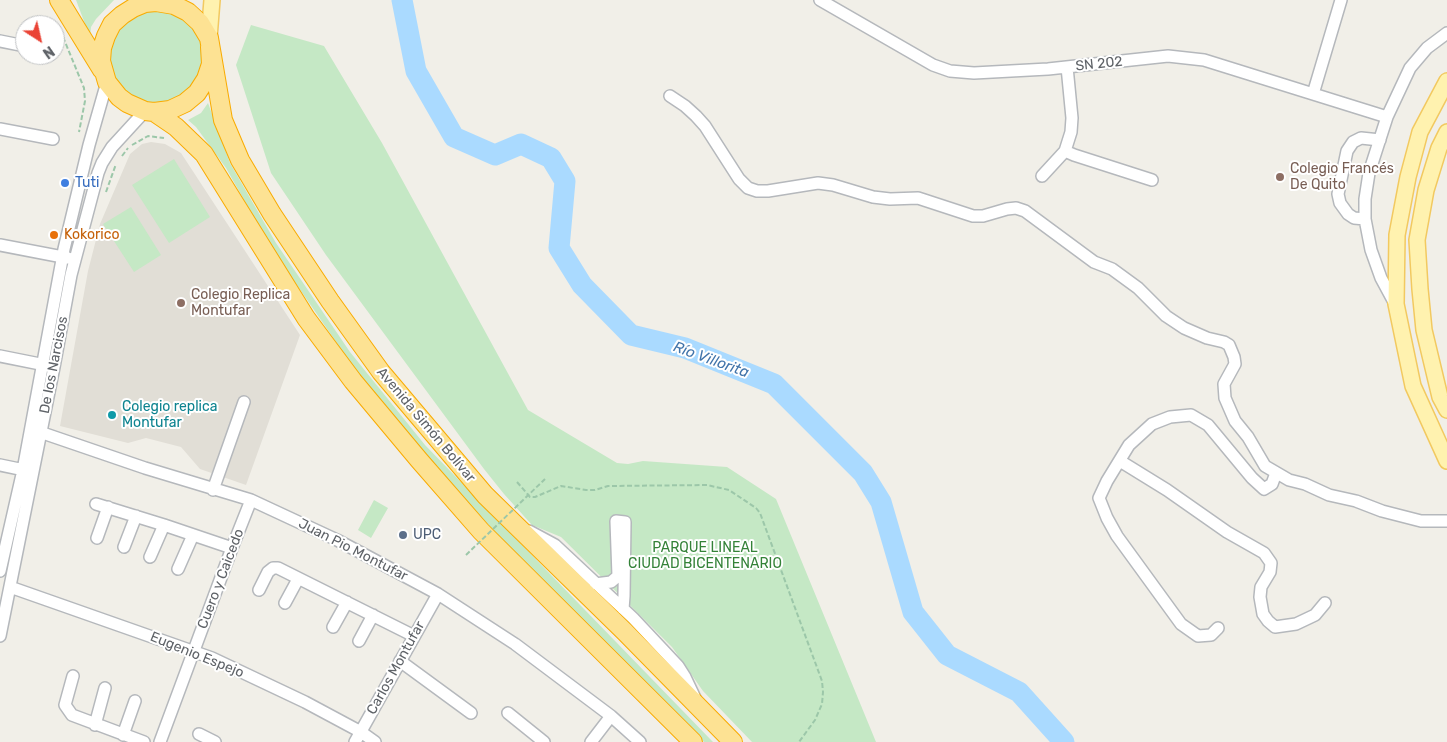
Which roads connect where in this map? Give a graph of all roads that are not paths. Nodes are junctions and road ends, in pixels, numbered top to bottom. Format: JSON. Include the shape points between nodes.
{"nodes":[{"id":1,"x":59,"y":0,"type":"edge"},
{"id":2,"x":212,"y":0,"type":"edge"},
{"id":3,"x":820,"y":0,"type":"edge"},
{"id":4,"x":1341,"y":0,"type":"edge"},
{"id":5,"x":154,"y":1,"type":"edge"},
{"id":6,"x":1447,"y":33,"type":"edge"},
{"id":7,"x":0,"y":41,"type":"edge"},
{"id":8,"x":209,"y":43,"type":"junction"},
{"id":9,"x":15,"y":44,"type":"edge"},
{"id":10,"x":1067,"y":67,"type":"junction"},
{"id":11,"x":106,"y":78,"type":"junction"},
{"id":12,"x":1447,"y":81,"type":"edge"},
{"id":13,"x":1314,"y":94,"type":"junction"},
{"id":14,"x":670,"y":96,"type":"dead end"},
{"id":15,"x":149,"y":111,"type":"junction"},
{"id":16,"x":1387,"y":117,"type":"junction"},
{"id":17,"x":0,"y":129,"type":"edge"},
{"id":18,"x":1447,"y":132,"type":"edge"},
{"id":19,"x":53,"y":139,"type":"dead end"},
{"id":20,"x":1380,"y":140,"type":"junction"},
{"id":21,"x":1065,"y":151,"type":"junction"},
{"id":22,"x":1042,"y":176,"type":"dead end"},
{"id":23,"x":1152,"y":180,"type":"dead end"},
{"id":24,"x":1365,"y":220,"type":"junction"},
{"id":25,"x":0,"y":245,"type":"edge"},
{"id":26,"x":63,"y":256,"type":"junction"},
{"id":27,"x":75,"y":260,"type":"junction"},
{"id":28,"x":1396,"y":304,"type":"junction"},
{"id":29,"x":0,"y":356,"type":"edge"},
{"id":30,"x":49,"y":366,"type":"junction"},
{"id":31,"x":244,"y":402,"type":"dead end"},
{"id":32,"x":1447,"y":410,"type":"edge"},
{"id":33,"x":36,"y":431,"type":"junction"},
{"id":34,"x":1120,"y":460,"type":"junction"},
{"id":35,"x":1447,"y":461,"type":"edge"},
{"id":36,"x":0,"y":465,"type":"edge"},
{"id":37,"x":28,"y":471,"type":"junction"},
{"id":38,"x":1276,"y":473,"type":"junction"},
{"id":39,"x":213,"y":490,"type":"junction"},
{"id":40,"x":251,"y":500,"type":"junction"},
{"id":41,"x":136,"y":516,"type":"junction"},
{"id":42,"x":511,"y":521,"type":"junction"},
{"id":43,"x":1447,"y":521,"type":"edge"},
{"id":44,"x":164,"y":525,"type":"junction"},
{"id":45,"x":193,"y":535,"type":"junction"},
{"id":46,"x":97,"y":538,"type":"dead end"},
{"id":47,"x":124,"y":546,"type":"dead end"},
{"id":48,"x":232,"y":548,"type":"junction"},
{"id":49,"x":150,"y":557,"type":"dead end"},
{"id":50,"x":178,"y":569,"type":"dead end"},
{"id":51,"x":0,"y":571,"type":"edge"},
{"id":52,"x":298,"y":579,"type":"junction"},
{"id":53,"x":7,"y":581,"type":"edge"},
{"id":54,"x":595,"y":584,"type":"junction"},
{"id":55,"x":259,"y":590,"type":"dead end"},
{"id":56,"x":438,"y":594,"type":"junction"},
{"id":57,"x":347,"y":602,"type":"junction"},
{"id":58,"x":285,"y":603,"type":"dead end"},
{"id":59,"x":1326,"y":603,"type":"dead end"},
{"id":60,"x":622,"y":609,"type":"junction"},
{"id":61,"x":373,"y":615,"type":"junction"},
{"id":62,"x":333,"y":627,"type":"dead end"},
{"id":63,"x":1218,"y":628,"type":"dead end"},
{"id":64,"x":0,"y":636,"type":"edge"},
{"id":65,"x":414,"y":636,"type":"junction"},
{"id":66,"x":359,"y":641,"type":"dead end"},
{"id":67,"x":194,"y":651,"type":"junction"},
{"id":68,"x":400,"y":661,"type":"junction"},
{"id":69,"x":72,"y":676,"type":"dead end"},
{"id":70,"x":105,"y":688,"type":"dead end"},
{"id":71,"x":135,"y":701,"type":"dead end"},
{"id":72,"x":698,"y":706,"type":"junction"},
{"id":73,"x":471,"y":713,"type":"dead end"},
{"id":74,"x":508,"y":713,"type":"dead end"},
{"id":75,"x":611,"y":716,"type":"junction"},
{"id":76,"x":95,"y":725,"type":"junction"},
{"id":77,"x":199,"y":734,"type":"dead end"},
{"id":78,"x":123,"y":735,"type":"junction"},
{"id":79,"x":358,"y":737,"type":"edge"},
{"id":80,"x":144,"y":742,"type":"edge"},
{"id":81,"x":160,"y":742,"type":"edge"},
{"id":82,"x":215,"y":742,"type":"edge"},
{"id":83,"x":375,"y":742,"type":"edge"},
{"id":84,"x":544,"y":742,"type":"edge"},
{"id":85,"x":591,"y":742,"type":"edge"},
{"id":86,"x":640,"y":742,"type":"edge"},
{"id":87,"x":694,"y":742,"type":"edge"},
{"id":88,"x":733,"y":742,"type":"edge"}],
"edges":[{"from":1,"to":11,"type":"highway","name":"Avenida Simón Bolívar"},
{"from":2,"to":8,"type":"main road"},
{"from":3,"to":10,"type":"street","name":"SN 202","via":[[933,65],[950,71],[974,73]]},
{"from":4,"to":13,"type":"street"},
{"from":5,"to":8,"type":"highway","name":"Avenida Simón Bolívar","via":[[188,12],[200,23]]},
{"from":5,"to":11,"type":"highway","name":"Avenida Simón Bolívar","via":[[133,8],[112,24],[102,48]]},
{"from":6,"to":16,"type":"street","via":[[1427,48],[1410,68]]},
{"from":7,"to":9,"type":"street"},
{"from":8,"to":15,"type":"highway","via":[[211,64],[197,93],[170,110]]},
{"from":8,"to":42,"type":"highway","name":"Avenida Simón Bolívar","via":[[220,107],[231,141],[272,214],[381,372]]},
{"from":10,"to":13,"type":"street","name":"SN 202","via":[[1168,56],[1204,60]]},
{"from":10,"to":21,"type":"street","via":[[1072,118]]},
{"from":11,"to":15,"type":"highway","name":"Avenida Simón Bolívar","via":[[119,97]]},
{"from":11,"to":26,"type":"street","name":"De los Narcisos"},
{"from":12,"to":28,"type":"main road","via":[[1420,132],[1408,177],[1397,235]]},
{"from":13,"to":16,"type":"street","name":"SN 202"},
{"from":14,"to":38,"type":"street","via":[[700,121],[748,188],[768,191],[818,183],[881,198],[918,198],[973,216],[1016,208],[1025,211],[1094,262],[1112,269],[1138,288],[1166,316],[1184,328],[1229,345],[1235,364],[1224,384],[1225,398],[1235,421],[1264,466]]},
{"from":15,"to":27,"type":"street","name":"De los Narcisos","via":[[112,147],[102,163]]},
{"from":15,"to":87,"type":"highway","name":"Avenida Simón Bolívar","via":[[176,127],[204,154],[306,318],[353,381],[481,532]]},
{"from":16,"to":20,"type":"street"},
{"from":17,"to":19,"type":"street"},
{"from":18,"to":32,"type":"main road","via":[[1426,190],[1417,240],[1424,330],[1440,396]]},
{"from":20,"to":24,"type":"street","via":[[1369,173]]},
{"from":20,"to":24,"type":"street","via":[[1361,138],[1353,142],[1347,151],[1338,194],[1348,214]]},
{"from":21,"to":22,"type":"street"},
{"from":21,"to":23,"type":"street"},
{"from":24,"to":28,"type":"street","via":[[1381,278]]},
{"from":25,"to":26,"type":"street"},
{"from":26,"to":27,"type":"street"},
{"from":26,"to":30,"type":"street","name":"De los Narcisos"},
{"from":27,"to":30,"type":"street","name":"De los Narcisos"},
{"from":28,"to":35,"type":"main road","via":[[1413,386]]},
{"from":29,"to":30,"type":"street"},
{"from":30,"to":33,"type":"street","name":"De los Narcisos"},
{"from":31,"to":39,"type":"street"},
{"from":33,"to":37,"type":"street","name":"De los Narcisos"},
{"from":33,"to":39,"type":"street","name":"Juan Pio Montufar"},
{"from":34,"to":38,"type":"street","via":[[1129,445],[1152,424],[1170,417],[1191,415],[1208,425],[1264,489],[1272,484]]},
{"from":34,"to":59,"type":"street","via":[[1264,553],[1271,563],[1260,597],[1263,614],[1275,627],[1296,624],[1315,615]]},
{"from":34,"to":63,"type":"street","via":[[1099,498],[1117,536],[1181,624],[1198,636],[1211,635]]},
{"from":36,"to":37,"type":"street"},
{"from":37,"to":51,"type":"street","name":"De los Narcisos"},
{"from":37,"to":53,"type":"street","name":"De los Narcisos"},
{"from":38,"to":43,"type":"street","via":[[1329,496],[1421,521]]},
{"from":39,"to":40,"type":"street","name":"Juan Pio Montufar"},
{"from":40,"to":48,"type":"street","name":"Cuero y Caicedo"},
{"from":40,"to":56,"type":"street","name":"Juan Pio Montufar","via":[[337,540]]},
{"from":41,"to":44,"type":"street"},
{"from":41,"to":46,"type":"street","via":[[102,506]]},
{"from":41,"to":47,"type":"street"},
{"from":42,"to":54,"type":"street","via":[[556,545]]},
{"from":42,"to":72,"type":"highway","name":"Avenida Simón Bolívar"},
{"from":44,"to":45,"type":"street"},
{"from":44,"to":49,"type":"street"},
{"from":45,"to":48,"type":"street"},
{"from":45,"to":50,"type":"street"},
{"from":48,"to":67,"type":"street","name":"Cuero y Caicedo"},
{"from":52,"to":55,"type":"street","via":[[273,568]]},
{"from":52,"to":57,"type":"street"},
{"from":52,"to":58,"type":"street"},
{"from":53,"to":64,"type":"street","name":"De los Narcisos"},
{"from":53,"to":67,"type":"street","name":"Eugenio Espejo"},
{"from":54,"to":60,"type":"street"},
{"from":54,"to":60,"type":"street","via":[[611,582],[618,576],[616,521],[625,522]]},
{"from":56,"to":65,"type":"street","name":"Carlos Montufar"},
{"from":56,"to":75,"type":"street","name":"Juan Pio Montufar","via":[[515,644]]},
{"from":57,"to":61,"type":"street"},
{"from":57,"to":62,"type":"street"},
{"from":60,"to":72,"type":"street","via":[[678,666]]},
{"from":61,"to":65,"type":"street"},
{"from":61,"to":66,"type":"street"},
{"from":65,"to":68,"type":"street","name":"Carlos Montufar"},
{"from":67,"to":79,"type":"street","name":"Eugenio Espejo","via":[[305,702]]},
{"from":67,"to":81,"type":"street","name":"Cuero y Caicedo"},
{"from":68,"to":73,"type":"street"},
{"from":68,"to":79,"type":"street","name":"Carlos Montufar"},
{"from":69,"to":76,"type":"street","via":[[65,705],[67,710]]},
{"from":70,"to":76,"type":"street"},
{"from":71,"to":78,"type":"street"},
{"from":72,"to":88,"type":"highway","name":"Avenida Simón Bolívar"},
{"from":74,"to":84,"type":"street"},
{"from":75,"to":85,"type":"street"},
{"from":75,"to":86,"type":"street","name":"Juan Pio Montufar"},
{"from":76,"to":78,"type":"street"},
{"from":77,"to":82,"type":"street"},
{"from":78,"to":80,"type":"street"},
{"from":79,"to":83,"type":"street","name":"Eugenio Espejo"}]}
